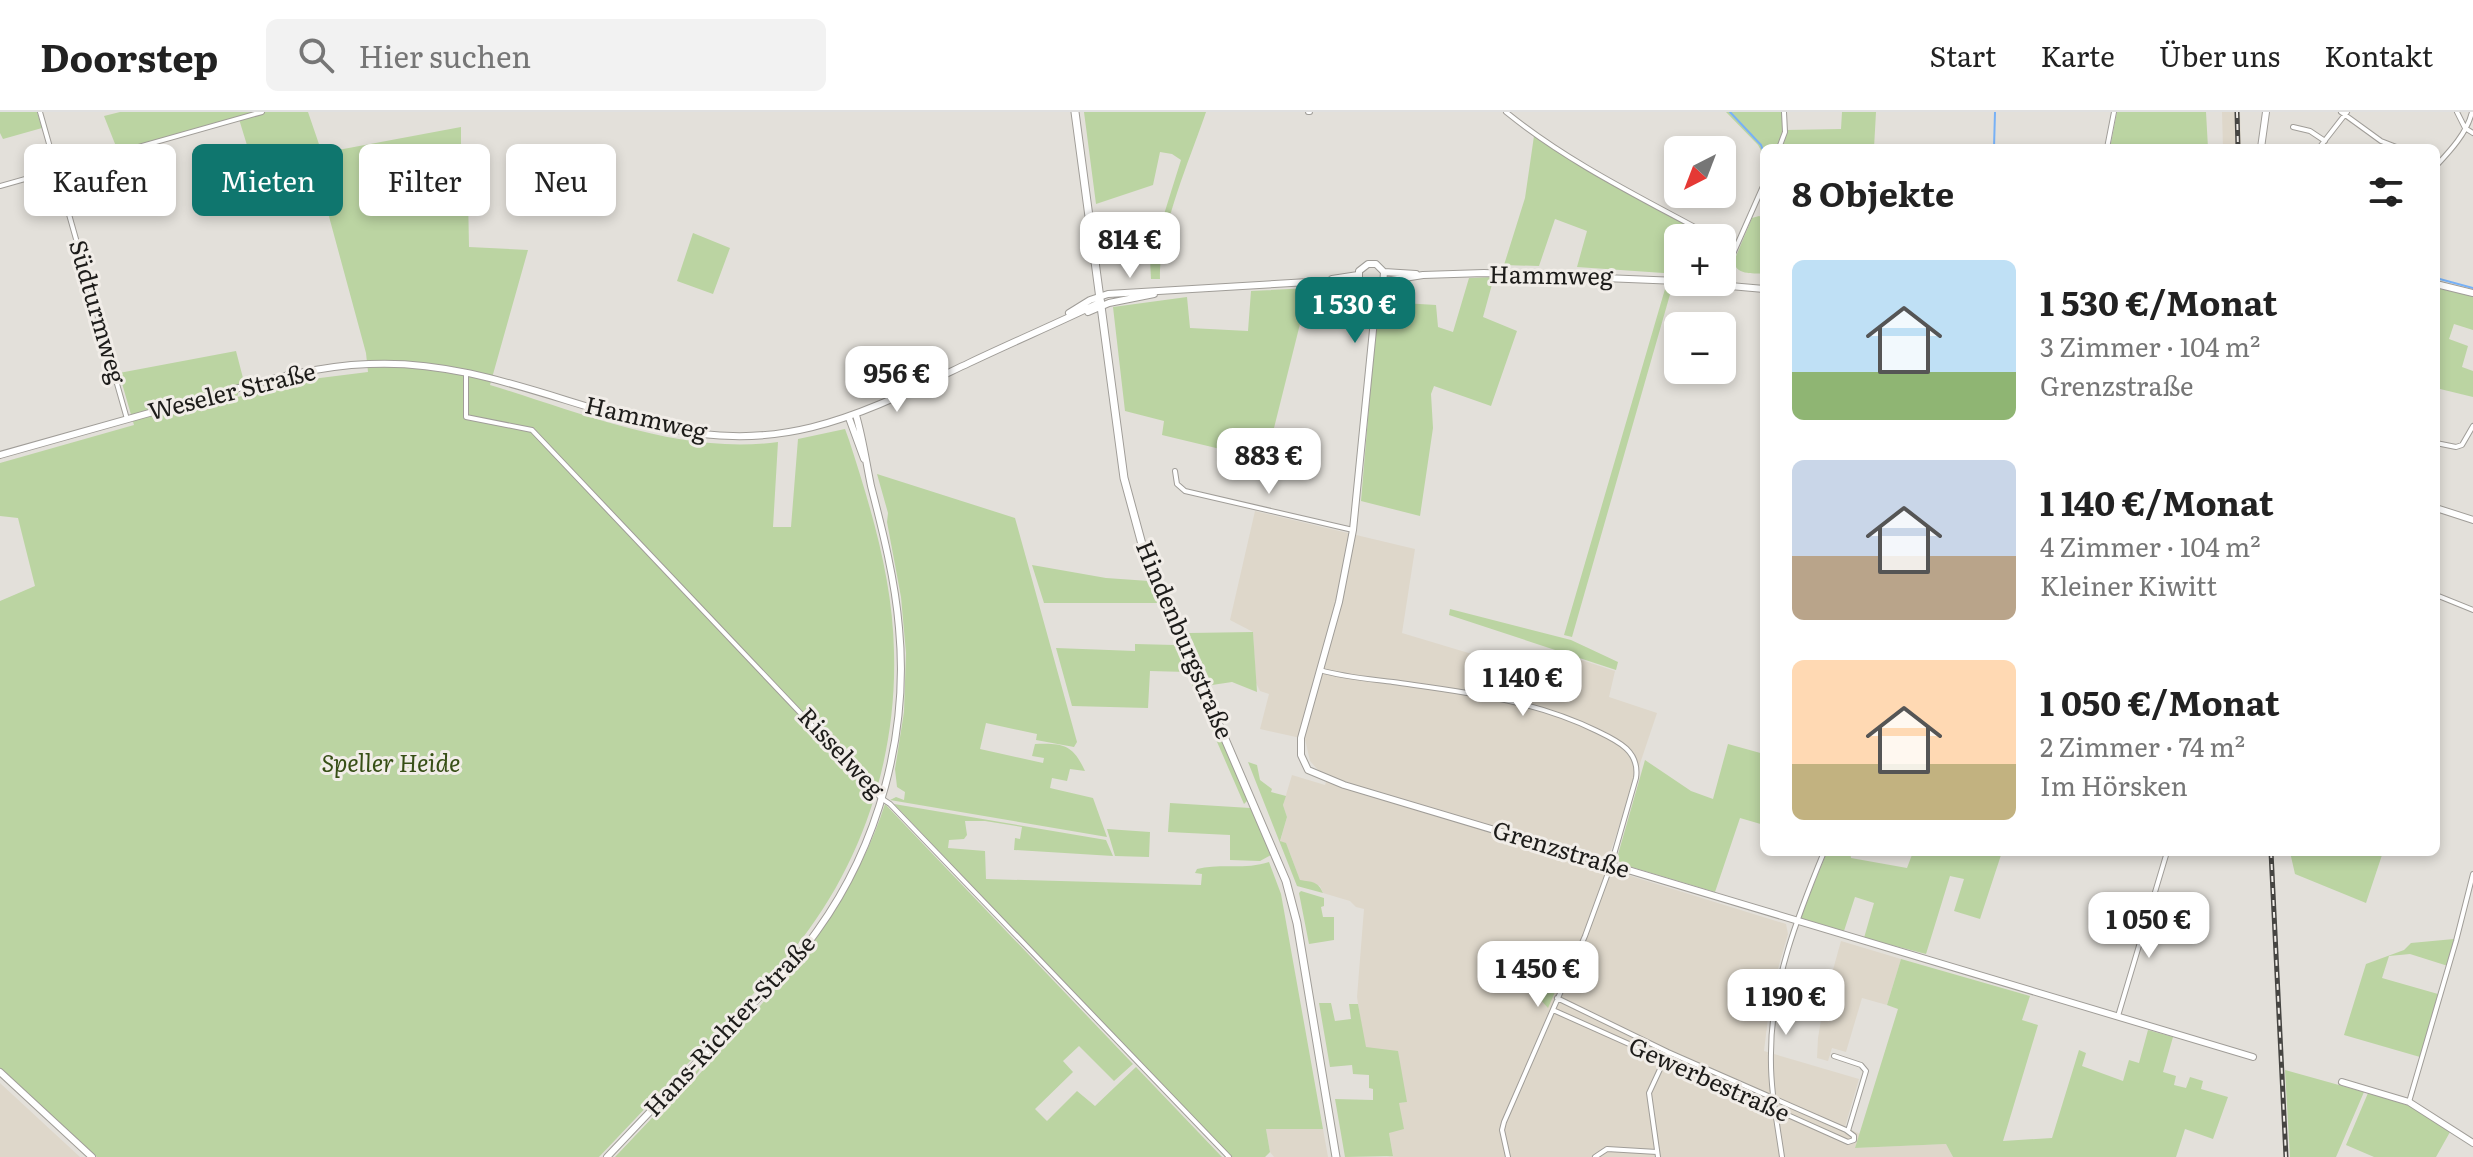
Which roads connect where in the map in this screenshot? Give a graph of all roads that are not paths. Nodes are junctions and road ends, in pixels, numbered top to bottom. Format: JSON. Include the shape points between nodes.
{"nodes":[{"id":1,"x":40,"y":112,"type":"edge"},
{"id":2,"x":262,"y":112,"type":"edge"},
{"id":3,"x":1075,"y":112,"type":"edge"},
{"id":4,"x":1506,"y":112,"type":"edge"},
{"id":5,"x":1784,"y":112,"type":"edge"},
{"id":6,"x":2114,"y":112,"type":"edge"},
{"id":7,"x":2266,"y":112,"type":"edge"},
{"id":8,"x":2457,"y":112,"type":"edge"},
{"id":9,"x":2472,"y":112,"type":"edge"},
{"id":10,"x":2345,"y":113,"type":"edge"},
{"id":11,"x":2293,"y":127,"type":"dead end"},
{"id":12,"x":2465,"y":128,"type":"junction"},
{"id":13,"x":2473,"y":133,"type":"edge"},
{"id":14,"x":2325,"y":141,"type":"junction"},
{"id":15,"x":49,"y":144,"type":"edge"},
{"id":16,"x":149,"y":144,"type":"edge"},
{"id":17,"x":1780,"y":144,"type":"edge"},
{"id":18,"x":2108,"y":144,"type":"edge"},
{"id":19,"x":2262,"y":144,"type":"edge"},
{"id":20,"x":2322,"y":144,"type":"edge"},
{"id":21,"x":2389,"y":144,"type":"edge"},
{"id":22,"x":2440,"y":161,"type":"edge"},
{"id":23,"x":24,"y":179,"type":"edge"},
{"id":24,"x":0,"y":186,"type":"edge"},
{"id":25,"x":1760,"y":193,"type":"edge"},
{"id":26,"x":70,"y":216,"type":"edge"},
{"id":27,"x":1690,"y":224,"type":"edge"},
{"id":28,"x":1736,"y":247,"type":"edge"},
{"id":29,"x":1384,"y":272,"type":"junction"},
{"id":30,"x":1423,"y":275,"type":"junction"},
{"id":31,"x":1358,"y":279,"type":"junction"},
{"id":32,"x":1664,"y":280,"type":"edge"},
{"id":33,"x":1385,"y":281,"type":"junction"},
{"id":34,"x":2440,"y":285,"type":"edge"},
{"id":35,"x":1736,"y":286,"type":"edge"},
{"id":36,"x":1760,"y":289,"type":"edge"},
{"id":37,"x":1367,"y":290,"type":"junction"},
{"id":38,"x":1377,"y":290,"type":"junction"},
{"id":39,"x":1165,"y":292,"type":"junction"},
{"id":40,"x":2473,"y":293,"type":"edge"},
{"id":41,"x":1102,"y":304,"type":"junction"},
{"id":42,"x":1373,"y":322,"type":"junction"},
{"id":43,"x":1045,"y":327,"type":"junction"},
{"id":44,"x":468,"y":372,"type":"junction"},
{"id":45,"x":853,"y":417,"type":"junction"},
{"id":46,"x":127,"y":419,"type":"junction"},
{"id":47,"x":2473,"y":426,"type":"edge"},
{"id":48,"x":2440,"y":444,"type":"edge"},
{"id":49,"x":0,"y":455,"type":"edge"},
{"id":50,"x":1175,"y":471,"type":"dead end"},
{"id":51,"x":2440,"y":509,"type":"edge"},
{"id":52,"x":2473,"y":520,"type":"edge"},
{"id":53,"x":1353,"y":530,"type":"junction"},
{"id":54,"x":2440,"y":597,"type":"edge"},
{"id":55,"x":2473,"y":610,"type":"edge"},
{"id":56,"x":1320,"y":670,"type":"junction"},
{"id":57,"x":881,"y":798,"type":"junction"},
{"id":58,"x":1822,"y":856,"type":"edge"},
{"id":59,"x":2166,"y":856,"type":"edge"},
{"id":60,"x":1611,"y":865,"type":"junction"},
{"id":61,"x":2473,"y":874,"type":"edge"},
{"id":62,"x":1796,"y":920,"type":"junction"},
{"id":63,"x":1557,"y":998,"type":"junction"},
{"id":64,"x":1553,"y":1010,"type":"junction"},
{"id":65,"x":2118,"y":1016,"type":"junction"},
{"id":66,"x":1668,"y":1052,"type":"junction"},
{"id":67,"x":1834,"y":1056,"type":"dead end"},
{"id":68,"x":2253,"y":1057,"type":"dead end"},
{"id":69,"x":1664,"y":1060,"type":"junction"},
{"id":70,"x":0,"y":1072,"type":"edge"},
{"id":71,"x":2342,"y":1082,"type":"dead end"},
{"id":72,"x":1772,"y":1096,"type":"junction"},
{"id":73,"x":2409,"y":1102,"type":"junction"},
{"id":74,"x":1774,"y":1109,"type":"junction"},
{"id":75,"x":1848,"y":1131,"type":"junction"},
{"id":76,"x":2473,"y":1143,"type":"edge"},
{"id":77,"x":1658,"y":1154,"type":"edge"},
{"id":78,"x":92,"y":1157,"type":"edge"},
{"id":79,"x":607,"y":1157,"type":"edge"},
{"id":80,"x":1229,"y":1157,"type":"edge"},
{"id":81,"x":1336,"y":1157,"type":"edge"},
{"id":82,"x":1508,"y":1157,"type":"edge"},
{"id":83,"x":1595,"y":1157,"type":"edge"},
{"id":84,"x":1782,"y":1157,"type":"edge"}],
"edges":[{"from":1,"to":15,"type":"street","name":"Südturmweg"},
{"from":2,"to":16,"type":"street"},
{"from":3,"to":41,"type":"main road","name":"Hindenburgstraße"},
{"from":4,"to":27,"type":"street","via":[[1562,153]]},
{"from":5,"to":17,"type":"street"},
{"from":6,"to":18,"type":"street"},
{"from":7,"to":19,"type":"main road"},
{"from":8,"to":12,"type":"street"},
{"from":9,"to":12,"type":"street"},
{"from":10,"to":14,"type":"street"},
{"from":10,"to":21,"type":"street"},
{"from":11,"to":14,"type":"street"},
{"from":12,"to":13,"type":"street"},
{"from":12,"to":22,"type":"street"},
{"from":14,"to":20,"type":"street"},
{"from":23,"to":24,"type":"street"},
{"from":25,"to":28,"type":"street"},
{"from":26,"to":46,"type":"street","name":"Südturmweg"},
{"from":29,"to":30,"type":"main road","name":"Hammweg"},
{"from":29,"to":31,"type":"main road","name":"Hammweg","via":[[1368,264]]},
{"from":29,"to":33,"type":"main road"},
{"from":30,"to":32,"type":"main road","name":"Hammweg"},
{"from":30,"to":33,"type":"main road","name":"Hammweg"},
{"from":31,"to":37,"type":"main road"},
{"from":31,"to":39,"type":"main road","name":"Hammweg"},
{"from":33,"to":38,"type":"main road"},
{"from":34,"to":40,"type":"main road"},
{"from":35,"to":36,"type":"main road"},
{"from":37,"to":38,"type":"main road"},
{"from":37,"to":42,"type":"main road","name":"Grenzstraße"},
{"from":38,"to":42,"type":"main road","name":"Grenzstraße"},
{"from":39,"to":41,"type":"main road","name":"Hammweg"},
{"from":39,"to":41,"type":"main road","name":"Hammweg"},
{"from":41,"to":43,"type":"main road","name":"Hammweg"},
{"from":41,"to":43,"type":"main road","name":"Hammweg"},
{"from":41,"to":81,"type":"main road","name":"Hindenburgstraße","via":[[1124,478],[1138,533],[1286,881]]},
{"from":42,"to":53,"type":"main road","name":"Grenzstraße"},
{"from":43,"to":45,"type":"main road","name":"Hammweg"},
{"from":44,"to":45,"type":"main road","name":"Hammweg","via":[[694,433],[771,435]]},
{"from":44,"to":46,"type":"main road","name":"Weseler Straße","via":[[393,364],[327,368]]},
{"from":44,"to":57,"type":"street","name":"Risselweg","via":[[466,417],[532,430]]},
{"from":45,"to":57,"type":"main road","name":"Hans-Richter-Straße","via":[[893,586],[901,650],[898,716]]},
{"from":46,"to":49,"type":"main road","name":"Weseler Straße"},
{"from":47,"to":48,"type":"street","via":[[2462,445]]},
{"from":50,"to":53,"type":"street","via":[[1177,484],[1185,491]]},
{"from":51,"to":52,"type":"main road"},
{"from":53,"to":56,"type":"main road","name":"Grenzstraße"},
{"from":54,"to":55,"type":"street"},
{"from":56,"to":60,"type":"main road","name":"Grenzstraße","via":[[1301,738],[1308,770]]},
{"from":56,"to":60,"type":"street","via":[[1512,700],[1616,741],[1632,755],[1637,768]]},
{"from":57,"to":79,"type":"main road","name":"Hans-Richter-Straße","via":[[858,862],[817,932]]},
{"from":57,"to":80,"type":"street","name":"Risselweg"},
{"from":58,"to":62,"type":"street"},
{"from":59,"to":65,"type":"street"},
{"from":60,"to":62,"type":"main road","name":"Grenzstraße"},
{"from":60,"to":63,"type":"street"},
{"from":61,"to":73,"type":"street"},
{"from":62,"to":65,"type":"main road","name":"Grenzstraße"},
{"from":62,"to":72,"type":"street","via":[[1775,1005]]},
{"from":63,"to":64,"type":"street"},
{"from":63,"to":66,"type":"street","name":"Gewerbestraße"},
{"from":64,"to":69,"type":"street","name":"Gewerbestraße"},
{"from":64,"to":82,"type":"street","via":[[1504,1122]]},
{"from":65,"to":68,"type":"main road","name":"Grenzstraße"},
{"from":66,"to":69,"type":"street"},
{"from":66,"to":72,"type":"street","name":"Gewerbestraße"},
{"from":67,"to":75,"type":"street","via":[[1866,1071]]},
{"from":69,"to":74,"type":"street","name":"Gewerbestraße"},
{"from":69,"to":77,"type":"street","via":[[1649,1093]]},
{"from":70,"to":78,"type":"main road"},
{"from":71,"to":73,"type":"main road"},
{"from":72,"to":74,"type":"street"},
{"from":72,"to":75,"type":"street","name":"Gewerbestraße"},
{"from":73,"to":76,"type":"main road"},
{"from":74,"to":75,"type":"street","name":"Gewerbestraße","via":[[1852,1142]]},
{"from":74,"to":84,"type":"street"},
{"from":77,"to":83,"type":"street","via":[[1607,1149]]}]}
